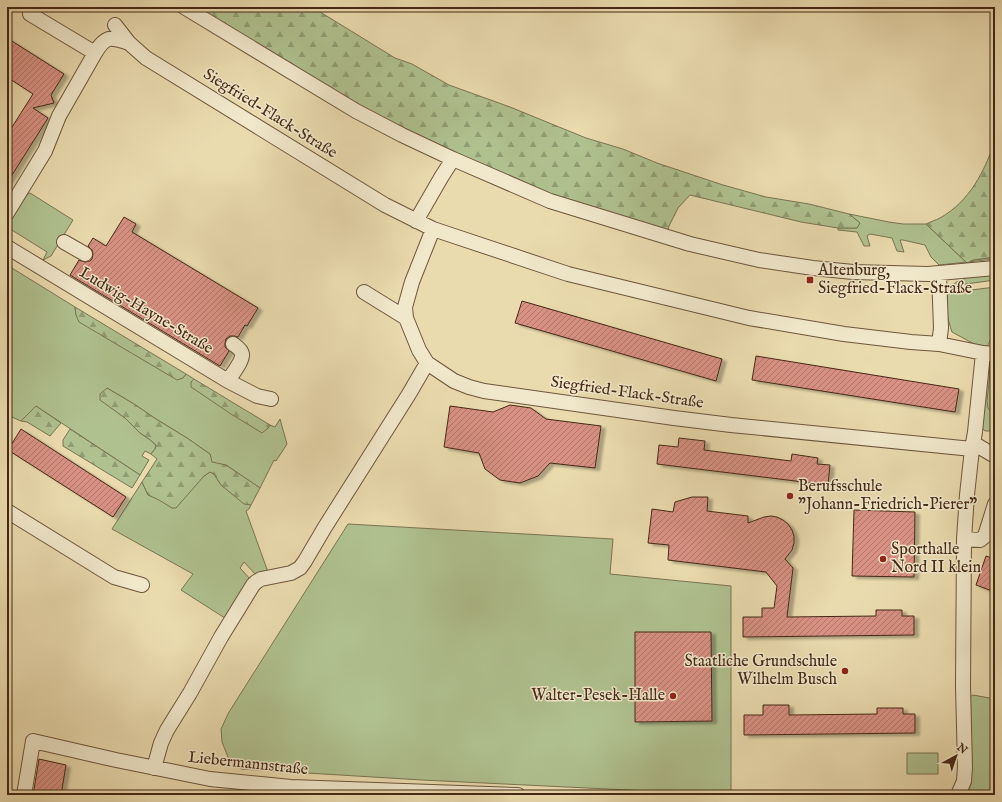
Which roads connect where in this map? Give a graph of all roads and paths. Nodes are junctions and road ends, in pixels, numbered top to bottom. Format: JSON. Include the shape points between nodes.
{"nodes":[{"id":1,"x":184,"y":7,"type":"edge"},
{"id":2,"x":30,"y":14,"type":"dead end"},
{"id":3,"x":115,"y":25,"type":"dead end"},
{"id":4,"x":129,"y":43,"type":"junction"},
{"id":5,"x":95,"y":53,"type":"junction"},
{"id":6,"x":453,"y":159,"type":"junction"},
{"id":7,"x":7,"y":213,"type":"edge"},
{"id":8,"x":416,"y":221,"type":"junction"},
{"id":9,"x":433,"y":229,"type":"junction"},
{"id":10,"x":64,"y":242,"type":"dead end"},
{"id":11,"x":7,"y":247,"type":"edge"},
{"id":12,"x":85,"y":254,"type":"dead end"},
{"id":13,"x":995,"y":268,"type":"edge"},
{"id":14,"x":939,"y":274,"type":"junction"},
{"id":15,"x":364,"y":292,"type":"dead end"},
{"id":16,"x":406,"y":318,"type":"junction"},
{"id":17,"x":233,"y":344,"type":"dead end"},
{"id":18,"x":939,"y":344,"type":"junction"},
{"id":19,"x":989,"y":354,"type":"edge"},
{"id":20,"x":430,"y":364,"type":"junction"},
{"id":21,"x":228,"y":380,"type":"junction"},
{"id":22,"x":271,"y":400,"type":"dead end"},
{"id":23,"x":972,"y":446,"type":"junction"},
{"id":24,"x":995,"y":456,"type":"edge"},
{"id":25,"x":995,"y":504,"type":"edge"},
{"id":26,"x":7,"y":511,"type":"edge"},
{"id":27,"x":964,"y":539,"type":"junction"},
{"id":28,"x":142,"y":585,"type":"dead end"},
{"id":29,"x":154,"y":768,"type":"junction"},
{"id":30,"x":24,"y":795,"type":"edge"},
{"id":31,"x":518,"y":795,"type":"edge"},
{"id":32,"x":958,"y":795,"type":"edge"}],
"edges":[{"from":1,"to":6,"type":"street","via":[[356,111]]},
{"from":2,"to":5,"type":"street"},
{"from":3,"to":4,"type":"street","name":"Siegfried-Flack-Straße"},
{"from":4,"to":5,"type":"street","via":[[114,38],[107,40],[100,44]]},
{"from":4,"to":8,"type":"street","name":"Siegfried-Flack-Straße","via":[[146,58],[220,104],[385,205]]},
{"from":5,"to":7,"type":"street","via":[[44,151]]},
{"from":6,"to":8,"type":"street"},
{"from":6,"to":14,"type":"street","via":[[550,201],[690,244],[766,261],[813,268],[853,272]]},
{"from":8,"to":9,"type":"street","name":"Siegfried-Flack-Straße"},
{"from":9,"to":16,"type":"street","name":"Siegfried-Flack-Straße","via":[[412,282],[405,307]]},
{"from":9,"to":18,"type":"street","name":"Siegfried-Flack-Straße","via":[[568,274],[749,318],[844,334]]},
{"from":10,"to":12,"type":"street"},
{"from":11,"to":21,"type":"street","name":"Ludwig-Hayne-Straße"},
{"from":13,"to":14,"type":"street"},
{"from":14,"to":18,"type":"street"},
{"from":15,"to":16,"type":"street"},
{"from":16,"to":20,"type":"street","name":"Siegfried-Flack-Straße","via":[[419,350]]},
{"from":17,"to":21,"type":"street","via":[[242,355]]},
{"from":18,"to":19,"type":"street","name":"Siegfried-Flack-Straße"},
{"from":19,"to":23,"type":"street","name":"Siegfried-Flack-Straße"},
{"from":20,"to":23,"type":"street","name":"Siegfried-Flack-Straße","via":[[454,381],[484,391],[681,419],[864,439]]},
{"from":20,"to":29,"type":"street","via":[[300,568],[291,573],[261,579],[253,585],[167,730]]},
{"from":21,"to":22,"type":"street","name":"Ludwig-Hayne-Straße","via":[[257,396]]},
{"from":23,"to":24,"type":"street"},
{"from":23,"to":27,"type":"street","name":"Siegfried-Flack-Straße"},
{"from":25,"to":27,"type":"street","via":[[985,536],[980,540]]},
{"from":26,"to":28,"type":"street","via":[[114,577]]},
{"from":27,"to":32,"type":"street","name":"Siegfried-Flack-Straße","via":[[965,767],[964,781]]},
{"from":29,"to":30,"type":"street","name":"Liebermannstraße","via":[[33,741]]},
{"from":29,"to":31,"type":"street","name":"Liebermannstraße","via":[[210,779],[291,787]]}]}
